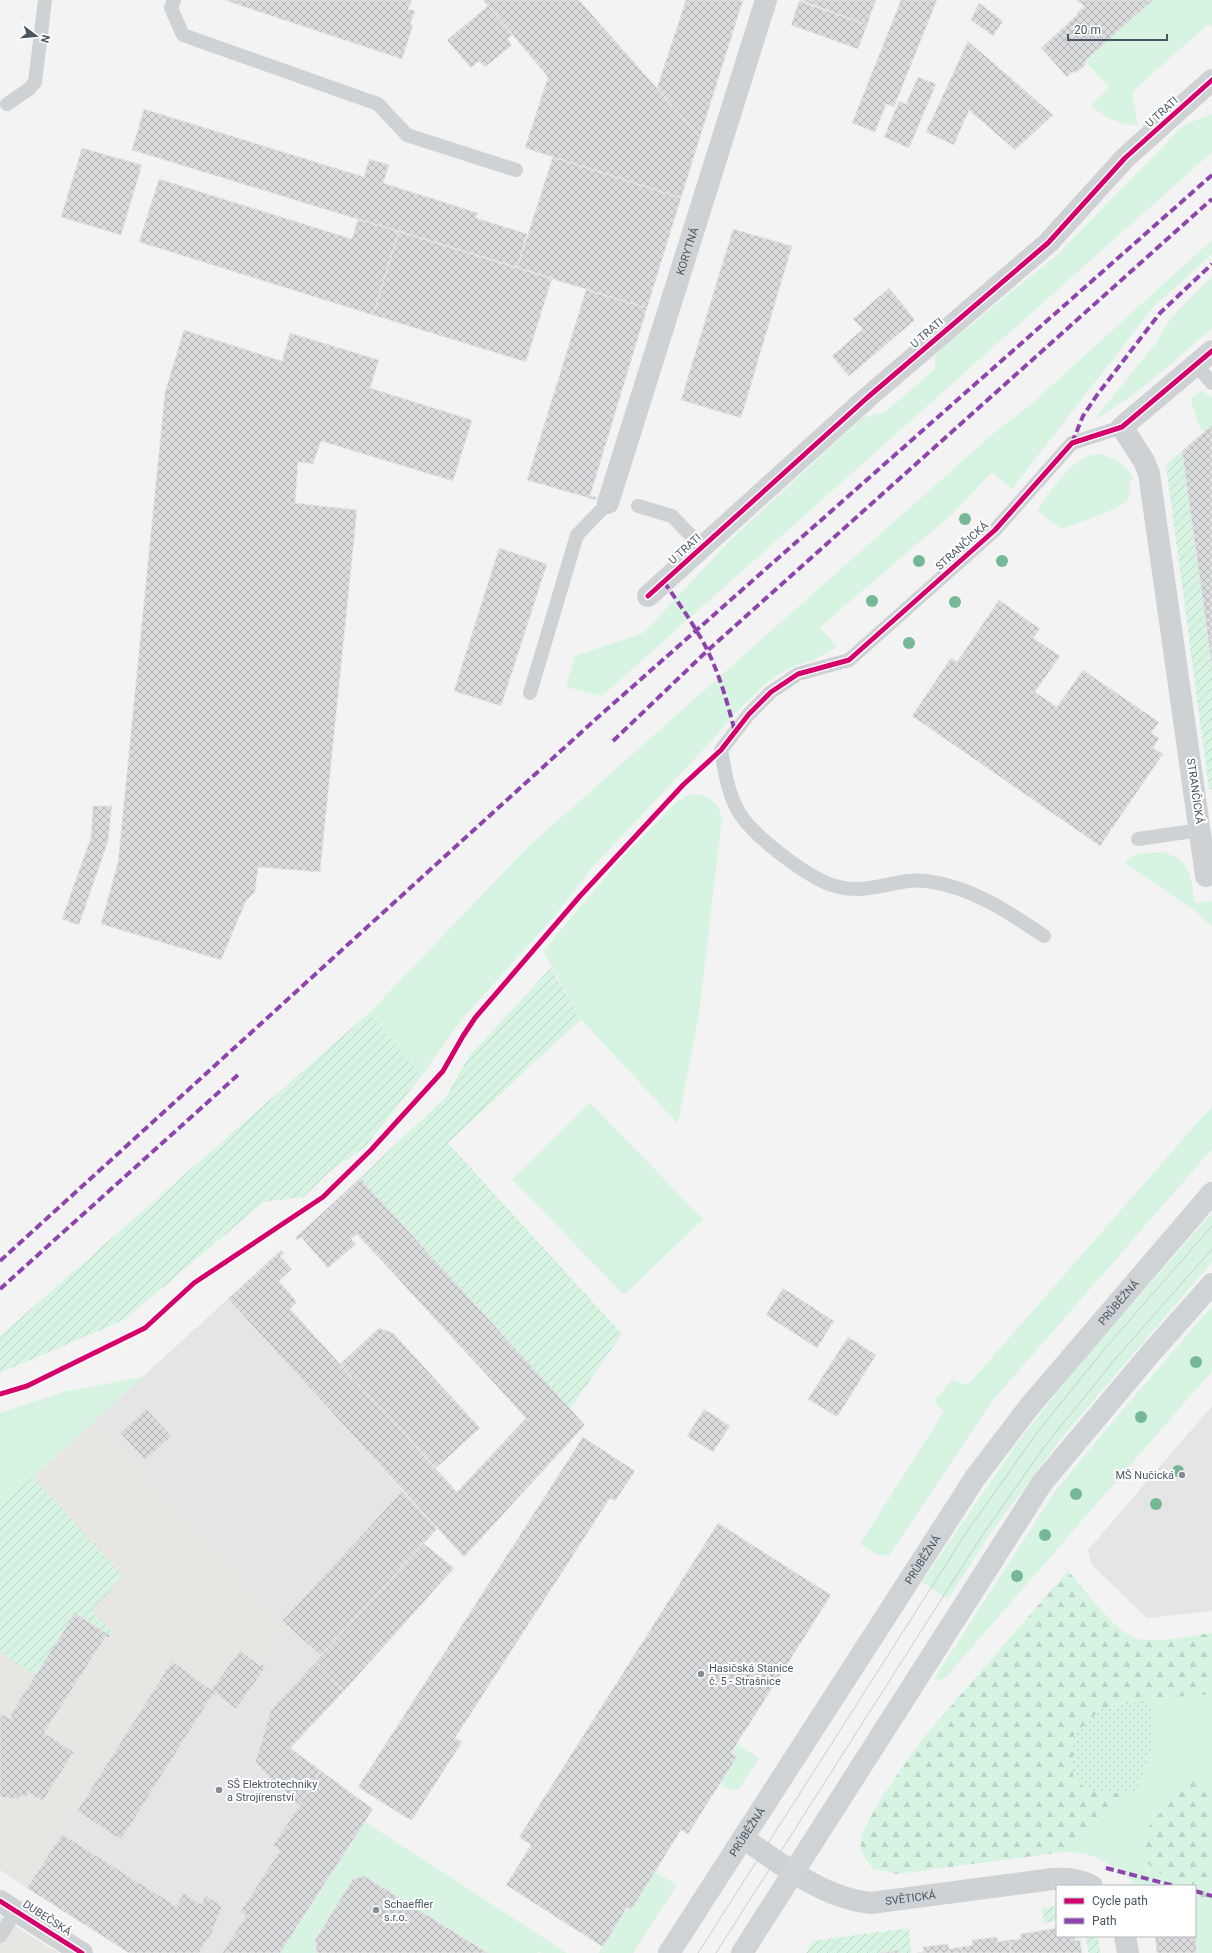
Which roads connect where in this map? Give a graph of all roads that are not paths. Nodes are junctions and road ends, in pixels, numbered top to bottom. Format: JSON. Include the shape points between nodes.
{"nodes":[{"id":1,"x":45,"y":0,"type":"edge"},
{"id":2,"x":174,"y":0,"type":"edge"},
{"id":3,"x":766,"y":0,"type":"edge"},
{"id":4,"x":1212,"y":80,"type":"edge"},
{"id":5,"x":7,"y":104,"type":"dead end"},
{"id":6,"x":516,"y":170,"type":"dead end"},
{"id":7,"x":1204,"y":358,"type":"edge"},
{"id":8,"x":1212,"y":383,"type":"edge"},
{"id":9,"x":1122,"y":427,"type":"junction"},
{"id":10,"x":608,"y":503,"type":"joint"},
{"id":11,"x":638,"y":506,"type":"dead end"},
{"id":12,"x":702,"y":547,"type":"junction"},
{"id":13,"x":648,"y":596,"type":"dead end"},
{"id":14,"x":530,"y":693,"type":"dead end"},
{"id":15,"x":1200,"y":830,"type":"junction"},
{"id":16,"x":1138,"y":839,"type":"dead end"},
{"id":17,"x":1206,"y":876,"type":"dead end"},
{"id":18,"x":1044,"y":936,"type":"dead end"},
{"id":19,"x":1212,"y":1192,"type":"edge"},
{"id":20,"x":1212,"y":1284,"type":"edge"},
{"id":21,"x":743,"y":1838,"type":"junction"},
{"id":22,"x":793,"y":1872,"type":"junction"},
{"id":23,"x":1090,"y":1885,"type":"edge"},
{"id":24,"x":8,"y":1906,"type":"edge"},
{"id":25,"x":0,"y":1936,"type":"edge"},
{"id":26,"x":1125,"y":1937,"type":"edge"},
{"id":27,"x":82,"y":1953,"type":"edge"},
{"id":28,"x":669,"y":1953,"type":"edge"},
{"id":29,"x":742,"y":1953,"type":"edge"},
{"id":30,"x":1128,"y":1953,"type":"edge"}],
"edges":[{"from":1,"to":5,"type":"lane","via":[[35,82]]},
{"from":2,"to":6,"type":"lane","via":[[171,8],[183,35],[378,104],[407,135]]},
{"from":3,"to":10,"type":"street","name":"KORYTNÁ"},
{"from":4,"to":12,"type":"street","name":"U TRATI","via":[[1125,158],[1048,243],[868,397]]},
{"from":7,"to":8,"type":"lane"},
{"from":7,"to":9,"type":"street","name":"STRANČICKÁ"},
{"from":9,"to":15,"type":"street","name":"STRANČICKÁ","via":[[1149,473]]},
{"from":9,"to":18,"type":"lane","name":"STRANČICKÁ","via":[[1072,443],[995,530],[849,660],[798,674],[771,692],[749,714],[721,750],[728,788],[740,815],[762,839],[822,881],[837,887],[856,889],[876,888],[908,880],[927,881],[969,892],[992,902]]},
{"from":10,"to":14,"type":"lane","via":[[577,535]]},
{"from":11,"to":12,"type":"lane","via":[[672,516]]},
{"from":12,"to":13,"type":"street","name":"U TRATI"},
{"from":15,"to":16,"type":"lane"},
{"from":15,"to":17,"type":"street","name":"STRANČICKÁ"},
{"from":19,"to":21,"type":"main road","name":"PRŮBĚŽNÁ","via":[[1029,1407],[975,1478]]},
{"from":20,"to":22,"type":"main road","via":[[1042,1483]]},
{"from":21,"to":22,"type":"street","name":"SVĚTICKÁ"},
{"from":21,"to":28,"type":"main road","name":"PRŮBĚŽNÁ"},
{"from":22,"to":23,"type":"street","name":"SVĚTICKÁ","via":[[851,1901],[871,1903],[1053,1879],[1075,1880]]},
{"from":22,"to":29,"type":"main road"},
{"from":24,"to":25,"type":"lane"},
{"from":24,"to":27,"type":"street","name":"DUBEČSKÁ"},
{"from":26,"to":30,"type":"street"}]}
